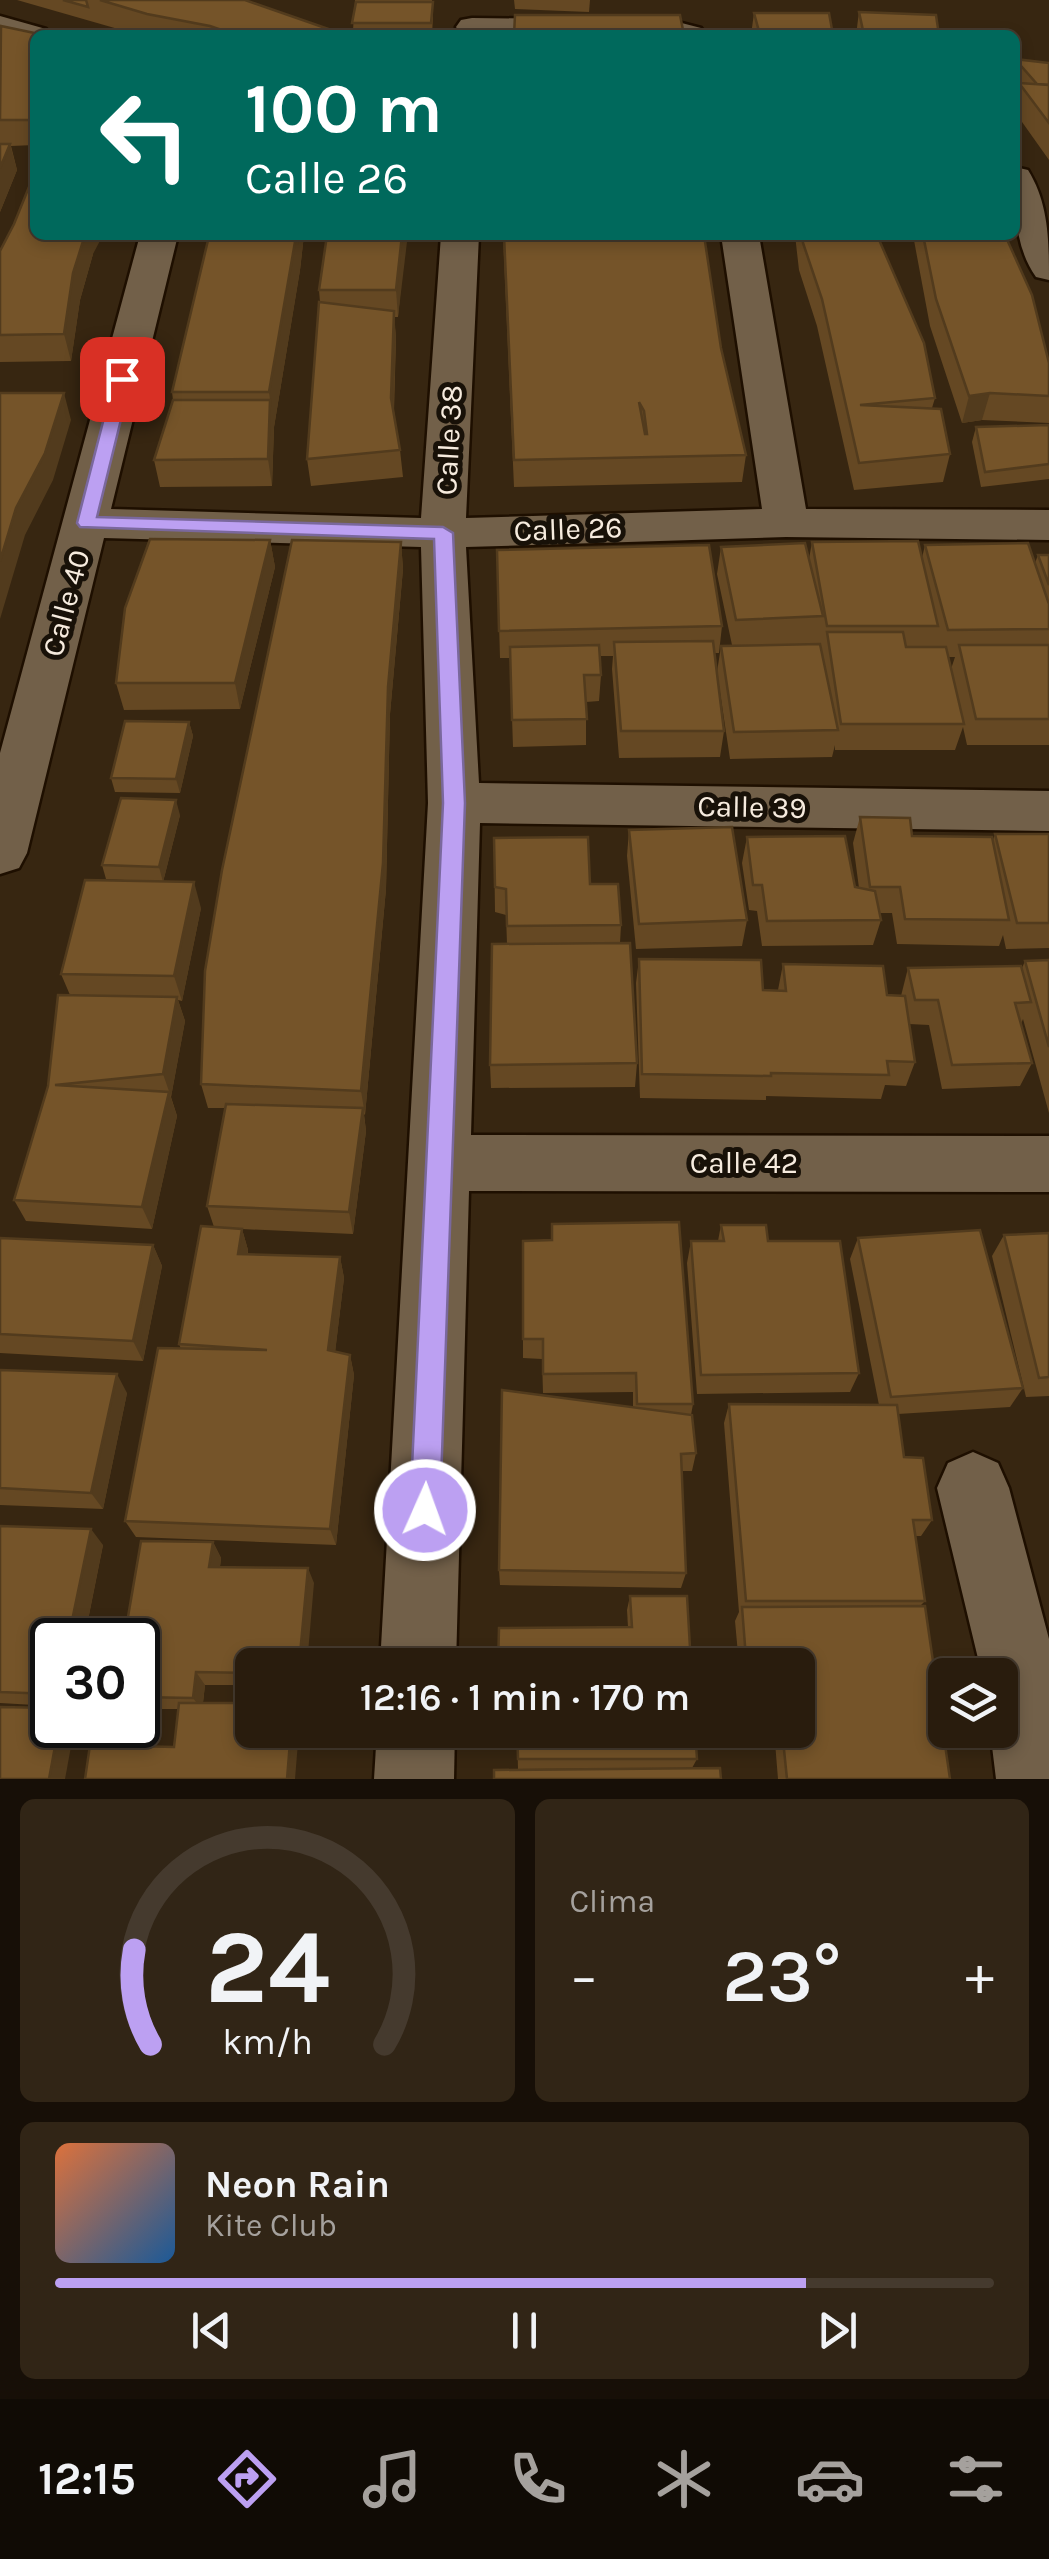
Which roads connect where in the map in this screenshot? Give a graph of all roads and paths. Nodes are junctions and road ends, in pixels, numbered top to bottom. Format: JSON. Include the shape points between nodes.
{"nodes":[{"id":1,"x":472,"y":21,"type":"edge"},
{"id":2,"x":0,"y":25,"type":"edge"},
{"id":3,"x":673,"y":30,"type":"edge"},
{"id":4,"x":30,"y":34,"type":"edge"},
{"id":5,"x":1020,"y":192,"type":"edge"},
{"id":6,"x":158,"y":240,"type":"edge"},
{"id":7,"x":460,"y":240,"type":"edge"},
{"id":8,"x":741,"y":240,"type":"edge"},
{"id":9,"x":1049,"y":270,"type":"edge"},
{"id":10,"x":86,"y":523,"type":"junction"},
{"id":11,"x":786,"y":523,"type":"junction"},
{"id":12,"x":1049,"y":525,"type":"edge"},
{"id":13,"x":443,"y":533,"type":"junction"},
{"id":14,"x":454,"y":803,"type":"junction"},
{"id":15,"x":1049,"y":811,"type":"edge"},
{"id":16,"x":0,"y":853,"type":"edge"},
{"id":17,"x":439,"y":1163,"type":"junction"},
{"id":18,"x":1049,"y":1164,"type":"edge"},
{"id":19,"x":973,"y":1488,"type":"dead end"},
{"id":20,"x":419,"y":1648,"type":"edge"},
{"id":21,"x":1037,"y":1690,"type":"edge"},
{"id":22,"x":415,"y":1748,"type":"edge"},
{"id":23,"x":414,"y":1779,"type":"edge"},
{"id":24,"x":1036,"y":1779,"type":"edge"}],
"edges":[{"from":1,"to":3,"type":"street"},
{"from":2,"to":4,"type":"street"},
{"from":5,"to":9,"type":"street"},
{"from":6,"to":10,"type":"street","name":"Calle 40"},
{"from":7,"to":13,"type":"street","name":"Calle 38"},
{"from":8,"to":11,"type":"street"},
{"from":10,"to":13,"type":"street","name":"Calle 26"},
{"from":10,"to":16,"type":"street","name":"Calle 40"},
{"from":11,"to":12,"type":"street","name":"Calle 26"},
{"from":11,"to":13,"type":"street","name":"Calle 26"},
{"from":13,"to":14,"type":"street","name":"Calle 38"},
{"from":14,"to":15,"type":"street","name":"Calle 39"},
{"from":14,"to":17,"type":"street","name":"Calle 38"},
{"from":17,"to":18,"type":"street","name":"Calle 42"},
{"from":17,"to":20,"type":"street","name":"Calle 38"},
{"from":19,"to":21,"type":"street"},
{"from":21,"to":24,"type":"street"},
{"from":22,"to":23,"type":"street"}]}
